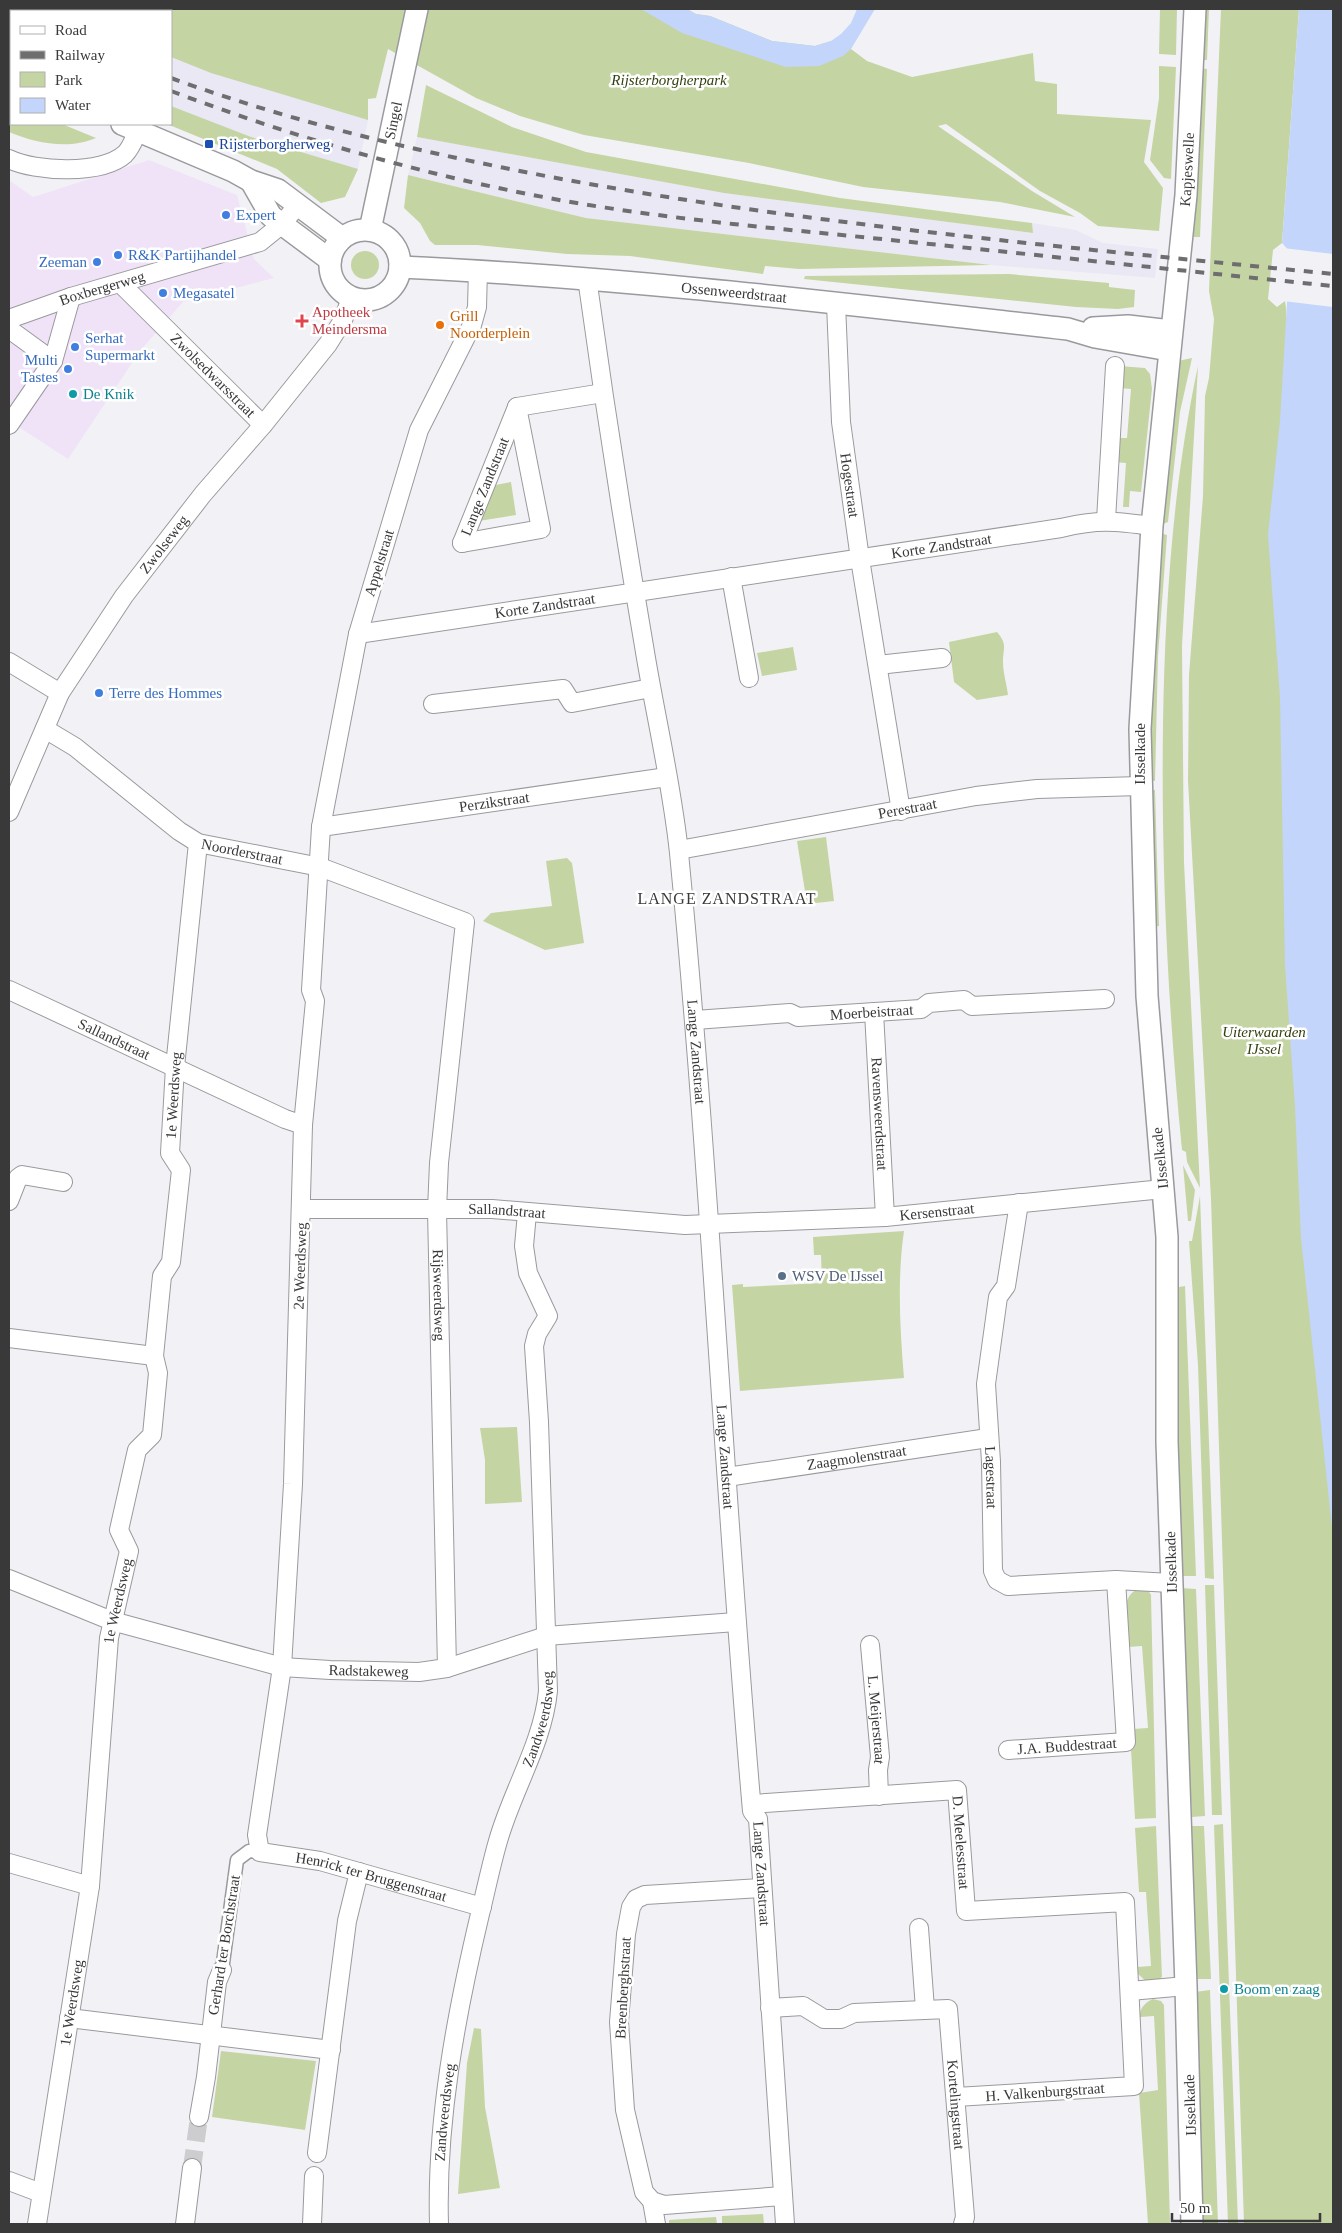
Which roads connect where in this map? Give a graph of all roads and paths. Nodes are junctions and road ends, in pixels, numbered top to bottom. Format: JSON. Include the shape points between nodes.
{"nodes":[{"id":1,"x":417,"y":9,"type":"edge"},
{"id":2,"x":1195,"y":9,"type":"edge"},
{"id":3,"x":130,"y":127,"type":"edge"},
{"id":4,"x":9,"y":158,"type":"edge"},
{"id":5,"x":250,"y":181,"type":"junction"},
{"id":6,"x":298,"y":205,"type":"junction"},
{"id":7,"x":281,"y":225,"type":"junction"},
{"id":8,"x":370,"y":230,"type":"junction"},
{"id":9,"x":342,"y":238,"type":"junction"},
{"id":10,"x":330,"y":260,"type":"junction"},
{"id":11,"x":400,"y":267,"type":"junction"},
{"id":12,"x":478,"y":270,"type":"junction"},
{"id":13,"x":588,"y":278,"type":"junction"},
{"id":14,"x":120,"y":283,"type":"junction"},
{"id":15,"x":71,"y":297,"type":"junction"},
{"id":16,"x":352,"y":298,"type":"junction"},
{"id":17,"x":836,"y":304,"type":"junction"},
{"id":18,"x":9,"y":319,"type":"edge"},
{"id":19,"x":9,"y":329,"type":"edge"},
{"id":20,"x":1170,"y":340,"type":"junction"},
{"id":21,"x":53,"y":360,"type":"junction"},
{"id":22,"x":1115,"y":366,"type":"dead end"},
{"id":23,"x":603,"y":393,"type":"junction"},
{"id":24,"x":517,"y":407,"type":"junction"},
{"id":25,"x":10,"y":423,"type":"edge"},
{"id":26,"x":263,"y":425,"type":"junction"},
{"id":27,"x":1106,"y":520,"type":"junction"},
{"id":28,"x":1152,"y":526,"type":"junction"},
{"id":29,"x":860,"y":559,"type":"junction"},
{"id":30,"x":731,"y":577,"type":"junction"},
{"id":31,"x":635,"y":593,"type":"junction"},
{"id":32,"x":358,"y":634,"type":"junction"},
{"id":33,"x":942,"y":658,"type":"dead end"},
{"id":34,"x":9,"y":662,"type":"edge"},
{"id":35,"x":878,"y":665,"type":"junction"},
{"id":36,"x":749,"y":678,"type":"dead end"},
{"id":37,"x":651,"y":688,"type":"junction"},
{"id":38,"x":60,"y":693,"type":"junction"},
{"id":39,"x":433,"y":704,"type":"dead end"},
{"id":40,"x":46,"y":729,"type":"junction"},
{"id":41,"x":667,"y":777,"type":"junction"},
{"id":42,"x":1140,"y":786,"type":"junction"},
{"id":43,"x":901,"y":811,"type":"junction"},
{"id":44,"x":9,"y":812,"type":"edge"},
{"id":45,"x":321,"y":827,"type":"junction"},
{"id":46,"x":198,"y":843,"type":"junction"},
{"id":47,"x":679,"y":850,"type":"junction"},
{"id":48,"x":320,"y":867,"type":"junction"},
{"id":49,"x":466,"y":922,"type":"joint"},
{"id":50,"x":9,"y":990,"type":"edge"},
{"id":51,"x":1104,"y":999,"type":"dead end"},
{"id":52,"x":874,"y":1012,"type":"junction"},
{"id":53,"x":695,"y":1020,"type":"junction"},
{"id":54,"x":176,"y":1067,"type":"junction"},
{"id":55,"x":303,"y":1125,"type":"junction"},
{"id":56,"x":64,"y":1182,"type":"dead end"},
{"id":57,"x":1163,"y":1189,"type":"junction"},
{"id":58,"x":9,"y":1201,"type":"edge"},
{"id":59,"x":1019,"y":1203,"type":"junction"},
{"id":60,"x":302,"y":1209,"type":"junction"},
{"id":61,"x":437,"y":1210,"type":"junction"},
{"id":62,"x":527,"y":1213,"type":"junction"},
{"id":63,"x":885,"y":1217,"type":"junction"},
{"id":64,"x":710,"y":1224,"type":"junction"},
{"id":65,"x":9,"y":1338,"type":"edge"},
{"id":66,"x":154,"y":1356,"type":"junction"},
{"id":67,"x":988,"y":1438,"type":"junction"},
{"id":68,"x":727,"y":1477,"type":"junction"},
{"id":69,"x":9,"y":1579,"type":"edge"},
{"id":70,"x":1116,"y":1580,"type":"junction"},
{"id":71,"x":1172,"y":1583,"type":"junction"},
{"id":72,"x":112,"y":1621,"type":"junction"},
{"id":73,"x":736,"y":1622,"type":"junction"},
{"id":74,"x":546,"y":1636,"type":"junction"},
{"id":75,"x":870,"y":1644,"type":"dead end"},
{"id":76,"x":282,"y":1667,"type":"junction"},
{"id":77,"x":447,"y":1668,"type":"junction"},
{"id":78,"x":1008,"y":1750,"type":"dead end"},
{"id":79,"x":879,"y":1796,"type":"junction"},
{"id":80,"x":752,"y":1804,"type":"junction"},
{"id":81,"x":260,"y":1852,"type":"junction"},
{"id":82,"x":9,"y":1863,"type":"edge"},
{"id":83,"x":359,"y":1872,"type":"junction"},
{"id":84,"x":90,"y":1886,"type":"junction"},
{"id":85,"x":762,"y":1888,"type":"junction"},
{"id":86,"x":482,"y":1907,"type":"junction"},
{"id":87,"x":919,"y":1928,"type":"dead end"},
{"id":88,"x":222,"y":1970,"type":"joint"},
{"id":89,"x":1186,"y":1986,"type":"junction"},
{"id":90,"x":1130,"y":1991,"type":"junction"},
{"id":91,"x":770,"y":2008,"type":"junction"},
{"id":92,"x":925,"y":2009,"type":"junction"},
{"id":93,"x":69,"y":2018,"type":"junction"},
{"id":94,"x":210,"y":2034,"type":"junction"},
{"id":95,"x":331,"y":2050,"type":"junction"},
{"id":96,"x":956,"y":2097,"type":"junction"},
{"id":97,"x":199,"y":2117,"type":"tunnel mouth"},
{"id":98,"x":317,"y":2153,"type":"dead end"},
{"id":99,"x":192,"y":2168,"type":"tunnel mouth"},
{"id":100,"x":314,"y":2176,"type":"dead end"},
{"id":101,"x":9,"y":2181,"type":"edge"},
{"id":102,"x":41,"y":2193,"type":"junction"},
{"id":103,"x":783,"y":2196,"type":"junction"},
{"id":104,"x":652,"y":2201,"type":"junction"},
{"id":105,"x":37,"y":2224,"type":"edge"},
{"id":106,"x":185,"y":2224,"type":"edge"},
{"id":107,"x":312,"y":2224,"type":"edge"},
{"id":108,"x":439,"y":2224,"type":"edge"},
{"id":109,"x":656,"y":2224,"type":"edge"},
{"id":110,"x":785,"y":2224,"type":"edge"},
{"id":111,"x":963,"y":2224,"type":"edge"},
{"id":112,"x":1192,"y":2224,"type":"edge"}],
"edges":[{"from":1,"to":8,"type":"street","name":"Singel"},
{"from":2,"to":20,"type":"street","name":"Kapjeswelle","via":[[1186,196]]},
{"from":3,"to":4,"type":"street","via":[[130,148],[123,156],[92,166],[50,170]]},
{"from":3,"to":5,"type":"street","via":[[234,170]]},
{"from":5,"to":6,"type":"street","via":[[278,190]]},
{"from":5,"to":7,"type":"street","via":[[271,216]]},
{"from":6,"to":7,"type":"street","name":"Boxbergerweg"},
{"from":6,"to":9,"type":"street"},
{"from":7,"to":10,"type":"street"},
{"from":7,"to":14,"type":"street","name":"Boxbergerweg","via":[[260,242]]},
{"from":8,"to":9,"type":"street","via":[[358,230]]},
{"from":8,"to":11,"type":"street","via":[[382,234],[392,243]]},
{"from":9,"to":10,"type":"street"},
{"from":10,"to":16,"type":"street","via":[[334,283]]},
{"from":11,"to":12,"type":"street","name":"Ossenweerdstraat"},
{"from":11,"to":16,"type":"street","via":[[392,287],[380,297]]},
{"from":12,"to":13,"type":"street","name":"Ossenweerdstraat"},
{"from":12,"to":32,"type":"street","name":"Appelstraat","via":[[472,325],[420,430]]},
{"from":13,"to":17,"type":"street","name":"Ossenweerdstraat"},
{"from":13,"to":23,"type":"street","name":"Lange Zandstraat"},
{"from":14,"to":15,"type":"street","name":"Boxbergerweg"},
{"from":14,"to":26,"type":"street","name":"Zwolsedwarsstraat"},
{"from":15,"to":18,"type":"street","name":"Boxbergerweg"},
{"from":15,"to":21,"type":"street"},
{"from":16,"to":26,"type":"street","name":"Zwolseweg","via":[[333,337]]},
{"from":17,"to":20,"type":"street","name":"Ossenweerdstraat","via":[[1068,330],[1095,337]]},
{"from":17,"to":29,"type":"street","name":"Hogestraat","via":[[841,422]]},
{"from":19,"to":21,"type":"street"},
{"from":20,"to":28,"type":"street","name":"IJsselkade"},
{"from":21,"to":25,"type":"street"},
{"from":22,"to":27,"type":"street"},
{"from":23,"to":24,"type":"street"},
{"from":23,"to":31,"type":"street","name":"Lange Zandstraat"},
{"from":24,"to":24,"type":"street","name":"Lange Zandstraat","via":[[541,529],[462,543],[495,461]]},
{"from":26,"to":38,"type":"street","name":"Zwolseweg","via":[[203,494],[124,596]]},
{"from":27,"to":28,"type":"street","name":"Korte Zandstraat"},
{"from":27,"to":29,"type":"street","name":"Korte Zandstraat"},
{"from":28,"to":42,"type":"street","name":"IJsselkade","via":[[1143,654]]},
{"from":29,"to":30,"type":"street","name":"Korte Zandstraat"},
{"from":29,"to":35,"type":"street","name":"Hogestraat"},
{"from":30,"to":31,"type":"street","name":"Korte Zandstraat"},
{"from":30,"to":36,"type":"street"},
{"from":31,"to":32,"type":"street","name":"Korte Zandstraat"},
{"from":31,"to":37,"type":"street","name":"Lange Zandstraat"},
{"from":32,"to":45,"type":"street","name":"Appelstraat"},
{"from":33,"to":35,"type":"street"},
{"from":34,"to":38,"type":"street"},
{"from":35,"to":43,"type":"street","name":"Hogestraat"},
{"from":37,"to":39,"type":"street","via":[[572,704],[563,689]]},
{"from":37,"to":41,"type":"street","name":"Lange Zandstraat"},
{"from":38,"to":40,"type":"street","name":"Zwolseweg"},
{"from":40,"to":44,"type":"street","name":"Zwolseweg"},
{"from":40,"to":46,"type":"street","name":"Noorderstraat","via":[[75,746]]},
{"from":41,"to":45,"type":"street","name":"Perzikstraat"},
{"from":41,"to":47,"type":"street","name":"Lange Zandstraat"},
{"from":42,"to":43,"type":"street","name":"Perestraat","via":[[1007,792]]},
{"from":42,"to":57,"type":"street","name":"IJsselkade","via":[[1148,1023]]},
{"from":43,"to":47,"type":"street","name":"Perestraat"},
{"from":45,"to":48,"type":"street","name":"Appelstraat"},
{"from":46,"to":48,"type":"street","name":"Noorderstraat"},
{"from":46,"to":54,"type":"street","name":"1e Weerdsweg"},
{"from":47,"to":53,"type":"street","name":"Lange Zandstraat"},
{"from":48,"to":49,"type":"street","name":"Noorderstraat"},
{"from":48,"to":55,"type":"street","name":"2e Weerdsweg","via":[[311,990],[315,1001]]},
{"from":49,"to":61,"type":"street","name":"Rijsweerdsweg","via":[[439,1163]]},
{"from":50,"to":54,"type":"street","name":"Sallandstraat"},
{"from":51,"to":52,"type":"street","name":"Moerbeistraat","via":[[972,1006],[964,1000],[929,1003],[921,1010]]},
{"from":52,"to":53,"type":"street","name":"Moerbeistraat","via":[[798,1017],[790,1013]]},
{"from":52,"to":63,"type":"street","name":"Ravensweerdstraat"},
{"from":53,"to":64,"type":"street","name":"Lange Zandstraat"},
{"from":54,"to":55,"type":"street","name":"Sallandstraat"},
{"from":54,"to":66,"type":"street","name":"1e Weerdsweg","via":[[170,1153],[182,1170],[171,1262],[162,1276]]},
{"from":55,"to":60,"type":"street","name":"2e Weerdsweg"},
{"from":56,"to":58,"type":"street","via":[[22,1175]]},
{"from":57,"to":59,"type":"street","name":"Kersenstraat"},
{"from":57,"to":71,"type":"street","name":"IJsselkade","via":[[1167,1237],[1167,1442]]},
{"from":59,"to":63,"type":"street","name":"Kersenstraat"},
{"from":59,"to":67,"type":"street","name":"Lagestraat","via":[[1006,1286],[998,1297],[988,1374]]},
{"from":60,"to":61,"type":"street","name":"Sallandstraat"},
{"from":60,"to":76,"type":"street","name":"2e Weerdsweg"},
{"from":61,"to":62,"type":"street","name":"Sallandstraat","via":[[492,1209]]},
{"from":61,"to":77,"type":"street","name":"Rijsweerdsweg"},
{"from":62,"to":64,"type":"street","name":"Sallandstraat"},
{"from":62,"to":74,"type":"street","name":"Zandweerdsweg","via":[[524,1246],[528,1273],[548,1316],[534,1346],[540,1422]]},
{"from":63,"to":64,"type":"street","name":"Kersenstraat"},
{"from":64,"to":68,"type":"street","name":"Lange Zandstraat"},
{"from":65,"to":66,"type":"street"},
{"from":66,"to":72,"type":"street","name":"1e Weerdsweg","via":[[158,1373],[152,1435],[137,1450],[119,1530],[129,1550]]},
{"from":67,"to":68,"type":"street","name":"Zaagmolenstraat"},
{"from":67,"to":70,"type":"street","name":"Lagestraat","via":[[993,1571],[997,1580],[1008,1586]]},
{"from":68,"to":73,"type":"street","name":"Lange Zandstraat"},
{"from":69,"to":72,"type":"street","name":"Radstakeweg"},
{"from":70,"to":71,"type":"street","name":"Lagestraat"},
{"from":70,"to":78,"type":"street","name":"J.A. Buddestraat","via":[[1126,1742]]},
{"from":71,"to":89,"type":"street","name":"IJsselkade"},
{"from":72,"to":76,"type":"street","name":"Radstakeweg"},
{"from":72,"to":84,"type":"street","name":"1e Weerdsweg"},
{"from":73,"to":74,"type":"street","name":"Radstakeweg"},
{"from":73,"to":80,"type":"street","name":"Lange Zandstraat"},
{"from":74,"to":77,"type":"street","name":"Radstakeweg"},
{"from":74,"to":86,"type":"street","name":"Zandweerdsweg","via":[[547,1706],[498,1840]]},
{"from":75,"to":79,"type":"street","name":"L. Meijerstraat","via":[[880,1757]]},
{"from":76,"to":77,"type":"street","name":"Radstakeweg","via":[[420,1672]]},
{"from":76,"to":81,"type":"street","via":[[257,1835]]},
{"from":79,"to":80,"type":"street","name":"D. Meelesstraat"},
{"from":79,"to":90,"type":"street","name":"D. Meelesstraat","via":[[957,1790],[966,1911],[1125,1902]]},
{"from":80,"to":85,"type":"street","name":"Lange Zandstraat","via":[[752,1811],[758,1818]]},
{"from":81,"to":83,"type":"street","name":"Henrick ter Bruggenstraat","via":[[320,1861]]},
{"from":81,"to":88,"type":"street","name":"Gerhard ter Borchstraat","via":[[250,1851],[237,1860]]},
{"from":82,"to":84,"type":"street"},
{"from":83,"to":86,"type":"street","name":"Henrick ter Bruggenstraat"},
{"from":83,"to":95,"type":"street","via":[[347,1921]]},
{"from":84,"to":93,"type":"street","name":"1e Weerdsweg"},
{"from":85,"to":91,"type":"street","name":"Lange Zandstraat"},
{"from":85,"to":104,"type":"street","name":"Breenberghstraat","via":[[645,1895],[636,1899],[631,1907],[618,2022],[625,2110],[644,2192]]},
{"from":86,"to":108,"type":"street","name":"Zandweerdsweg","via":[[465,1978],[452,2059],[442,2139]]},
{"from":87,"to":92,"type":"street"},
{"from":88,"to":94,"type":"street","name":"Gerhard ter Borchstraat","via":[[217,1982]]},
{"from":89,"to":90,"type":"street"},
{"from":89,"to":112,"type":"street","name":"IJsselkade"},
{"from":90,"to":96,"type":"street","name":"H. Valkenburgstraat","via":[[1134,2086]]},
{"from":91,"to":92,"type":"street","name":"Kortelingstraat","via":[[803,2006],[824,2019],[840,2019],[854,2013]]},
{"from":91,"to":103,"type":"street","name":"Lange Zandstraat"},
{"from":92,"to":96,"type":"street","name":"Kortelingstraat","via":[[948,2009]]},
{"from":93,"to":94,"type":"street"},
{"from":93,"to":102,"type":"street","name":"1e Weerdsweg"},
{"from":94,"to":95,"type":"street"},
{"from":94,"to":97,"type":"street","name":"Gerhard ter Borchstraat"},
{"from":95,"to":98,"type":"street"},
{"from":96,"to":111,"type":"street","name":"Kortelingstraat"},
{"from":99,"to":106,"type":"street"},
{"from":100,"to":107,"type":"street"},
{"from":101,"to":102,"type":"street"},
{"from":102,"to":105,"type":"street","name":"1e Weerdsweg"},
{"from":103,"to":104,"type":"street","via":[[664,2205]]},
{"from":103,"to":110,"type":"street","name":"Lange Zandstraat"},
{"from":104,"to":109,"type":"street","name":"Breenberghstraat"}]}
